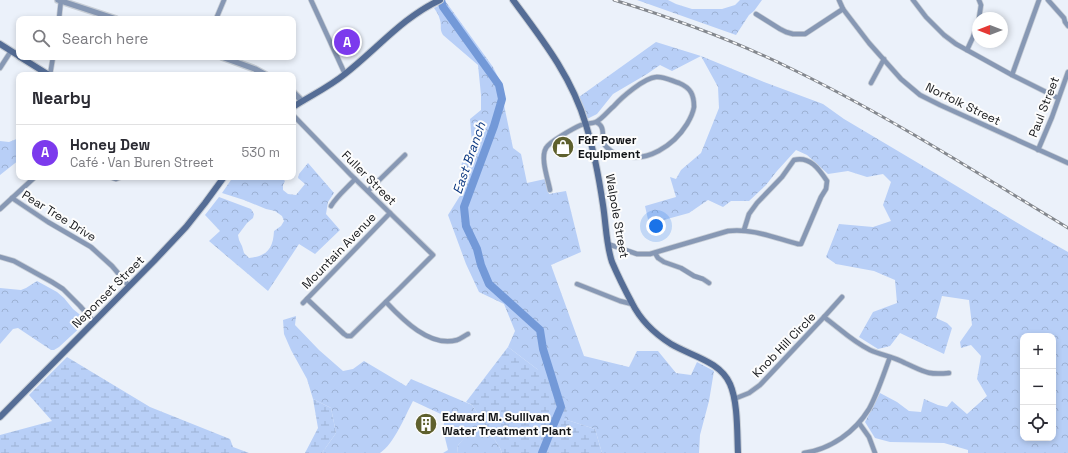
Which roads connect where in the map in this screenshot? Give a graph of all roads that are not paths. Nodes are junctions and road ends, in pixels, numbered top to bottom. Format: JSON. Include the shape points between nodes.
{"nodes":[{"id":1,"x":60,"y":0,"type":"edge"},
{"id":2,"x":224,"y":0,"type":"edge"},
{"id":3,"x":311,"y":0,"type":"edge"},
{"id":4,"x":513,"y":0,"type":"edge"},
{"id":5,"x":839,"y":0,"type":"edge"},
{"id":6,"x":913,"y":0,"type":"edge"},
{"id":7,"x":979,"y":0,"type":"edge"},
{"id":8,"x":1039,"y":0,"type":"edge"},
{"id":9,"x":1048,"y":0,"type":"edge"},
{"id":10,"x":438,"y":1,"type":"edge"},
{"id":11,"x":843,"y":9,"type":"junction"},
{"id":12,"x":980,"y":12,"type":"edge"},
{"id":13,"x":756,"y":14,"type":"dead end"},
{"id":14,"x":59,"y":16,"type":"edge"},
{"id":15,"x":107,"y":16,"type":"edge"},
{"id":16,"x":217,"y":16,"type":"edge"},
{"id":17,"x":1066,"y":19,"type":"edge"},
{"id":18,"x":1068,"y":26,"type":"edge"},
{"id":19,"x":972,"y":39,"type":"edge"},
{"id":20,"x":0,"y":44,"type":"edge"},
{"id":21,"x":966,"y":50,"type":"junction"},
{"id":22,"x":11,"y":51,"type":"junction"},
{"id":23,"x":16,"y":54,"type":"edge"},
{"id":24,"x":884,"y":59,"type":"junction"},
{"id":25,"x":25,"y":60,"type":"edge"},
{"id":26,"x":52,"y":60,"type":"edge"},
{"id":27,"x":230,"y":60,"type":"edge"},
{"id":28,"x":0,"y":68,"type":"edge"},
{"id":29,"x":44,"y":72,"type":"edge"},
{"id":30,"x":50,"y":72,"type":"edge"},
{"id":31,"x":260,"y":72,"type":"edge"},
{"id":32,"x":1068,"y":72,"type":"edge"},
{"id":33,"x":345,"y":74,"type":"junction"},
{"id":34,"x":1012,"y":75,"type":"junction"},
{"id":35,"x":870,"y":83,"type":"dead end"},
{"id":36,"x":296,"y":95,"type":"edge"},
{"id":37,"x":1058,"y":98,"type":"junction"},
{"id":38,"x":302,"y":101,"type":"junction"},
{"id":39,"x":296,"y":105,"type":"edge"},
{"id":40,"x":296,"y":118,"type":"edge"},
{"id":41,"x":596,"y":122,"type":"junction"},
{"id":42,"x":586,"y":123,"type":"junction"},
{"id":43,"x":1038,"y":150,"type":"junction"},
{"id":44,"x":406,"y":155,"type":"dead end"},
{"id":45,"x":1068,"y":163,"type":"edge"},
{"id":46,"x":355,"y":179,"type":"junction"},
{"id":47,"x":32,"y":180,"type":"edge"},
{"id":48,"x":222,"y":180,"type":"edge"},
{"id":49,"x":550,"y":190,"type":"dead end"},
{"id":50,"x":368,"y":191,"type":"junction"},
{"id":51,"x":12,"y":198,"type":"junction"},
{"id":52,"x":331,"y":206,"type":"dead end"},
{"id":53,"x":0,"y":209,"type":"edge"},
{"id":54,"x":390,"y":213,"type":"junction"},
{"id":55,"x":744,"y":230,"type":"junction"},
{"id":56,"x":608,"y":244,"type":"junction"},
{"id":57,"x":655,"y":252,"type":"junction"},
{"id":58,"x":0,"y":257,"type":"edge"},
{"id":59,"x":709,"y":283,"type":"dead end"},
{"id":60,"x":577,"y":284,"type":"dead end"},
{"id":61,"x":129,"y":286,"type":"junction"},
{"id":62,"x":842,"y":297,"type":"dead end"},
{"id":63,"x":307,"y":298,"type":"junction"},
{"id":64,"x":386,"y":302,"type":"junction"},
{"id":65,"x":303,"y":303,"type":"dead end"},
{"id":66,"x":632,"y":304,"type":"junction"},
{"id":67,"x":824,"y":317,"type":"junction"},
{"id":68,"x":94,"y":322,"type":"junction"},
{"id":69,"x":468,"y":334,"type":"dead end"},
{"id":70,"x":890,"y":357,"type":"junction"},
{"id":71,"x":950,"y":373,"type":"dead end"},
{"id":72,"x":734,"y":399,"type":"junction"},
{"id":73,"x":0,"y":417,"type":"edge"},
{"id":74,"x":859,"y":423,"type":"junction"},
{"id":75,"x":740,"y":453,"type":"edge"},
{"id":76,"x":804,"y":453,"type":"edge"},
{"id":77,"x":875,"y":453,"type":"edge"}],
"edges":[{"from":1,"to":14,"type":"street"},
{"from":1,"to":15,"type":"street"},
{"from":2,"to":16,"type":"street"},
{"from":3,"to":33,"type":"street"},
{"from":4,"to":42,"type":"main road","name":"Walpole Street","via":[[562,68]]},
{"from":5,"to":11,"type":"street","name":"Norfolk Street"},
{"from":6,"to":21,"type":"street","via":[[944,35]]},
{"from":7,"to":12,"type":"street"},
{"from":8,"to":34,"type":"street"},
{"from":9,"to":17,"type":"street"},
{"from":10,"to":33,"type":"main road","via":[[414,15]]},
{"from":11,"to":13,"type":"street","via":[[805,34],[786,32]]},
{"from":11,"to":24,"type":"street","name":"Norfolk Street"},
{"from":17,"to":18,"type":"street"},
{"from":19,"to":21,"type":"street"},
{"from":20,"to":22,"type":"main road"},
{"from":21,"to":34,"type":"street"},
{"from":22,"to":23,"type":"main road"},
{"from":22,"to":28,"type":"street"},
{"from":24,"to":35,"type":"street"},
{"from":24,"to":43,"type":"street","name":"Norfolk Street","via":[[901,79],[920,94]]},
{"from":25,"to":29,"type":"main road"},
{"from":26,"to":30,"type":"street"},
{"from":27,"to":31,"type":"street"},
{"from":32,"to":37,"type":"street","name":"Paul Street"},
{"from":33,"to":38,"type":"main road"},
{"from":34,"to":37,"type":"street"},
{"from":36,"to":38,"type":"street"},
{"from":37,"to":43,"type":"street","name":"Paul Street"},
{"from":38,"to":39,"type":"main road"},
{"from":40,"to":46,"type":"street","name":"Fuller Street"},
{"from":41,"to":41,"type":"street","via":[[601,126],[602,139],[611,151],[634,158],[650,154],[661,150],[685,128],[694,109],[691,90],[670,80],[652,78],[624,96]]},
{"from":41,"to":42,"type":"street"},
{"from":42,"to":49,"type":"street","via":[[546,147],[544,162]]},
{"from":42,"to":56,"type":"main road","name":"Walpole Street","via":[[602,195]]},
{"from":43,"to":45,"type":"street","name":"Norfolk Street"},
{"from":44,"to":50,"type":"street"},
{"from":46,"to":50,"type":"street","name":"Fuller Street"},
{"from":46,"to":52,"type":"street"},
{"from":47,"to":51,"type":"street"},
{"from":48,"to":61,"type":"main road","name":"Neponset Street","via":[[186,227]]},
{"from":50,"to":54,"type":"street","name":"Fuller Street"},
{"from":51,"to":53,"type":"street"},
{"from":51,"to":61,"type":"street","name":"Pear Tree Drive","via":[[91,247]]},
{"from":54,"to":63,"type":"street","name":"Mountain Avenue"},
{"from":54,"to":64,"type":"street","name":"Fuller Street","via":[[433,255]]},
{"from":55,"to":55,"type":"street","via":[[801,244],[826,189],[827,181],[807,160],[794,160],[757,202],[749,214]]},
{"from":55,"to":57,"type":"street","via":[[728,231]]},
{"from":56,"to":57,"type":"street","via":[[638,254]]},
{"from":56,"to":66,"type":"main road","name":"Walpole Street","via":[[612,261]]},
{"from":57,"to":59,"type":"street","via":[[660,261],[681,268]]},
{"from":58,"to":68,"type":"street","via":[[63,289]]},
{"from":60,"to":66,"type":"street"},
{"from":61,"to":68,"type":"main road","name":"Neponset Street"},
{"from":62,"to":67,"type":"street","name":"Knob Hill Circle"},
{"from":63,"to":64,"type":"street","via":[[349,336]]},
{"from":63,"to":65,"type":"street","name":"Mountain Avenue"},
{"from":64,"to":69,"type":"street","via":[[410,326],[427,336],[448,341],[457,340]]},
{"from":66,"to":72,"type":"main road","name":"Walpole Street","via":[[657,334],[725,375]]},
{"from":67,"to":70,"type":"street","via":[[863,346]]},
{"from":67,"to":72,"type":"street","name":"Knob Hill Circle","via":[[760,385],[749,394]]},
{"from":68,"to":73,"type":"main road","name":"Neponset Street"},
{"from":70,"to":71,"type":"street","via":[[928,373]]},
{"from":70,"to":74,"type":"street","via":[[869,408]]},
{"from":72,"to":75,"type":"main road","name":"Walpole Street"},
{"from":74,"to":76,"type":"street","via":[[830,444]]},
{"from":74,"to":77,"type":"street","via":[[869,437]]}]}
